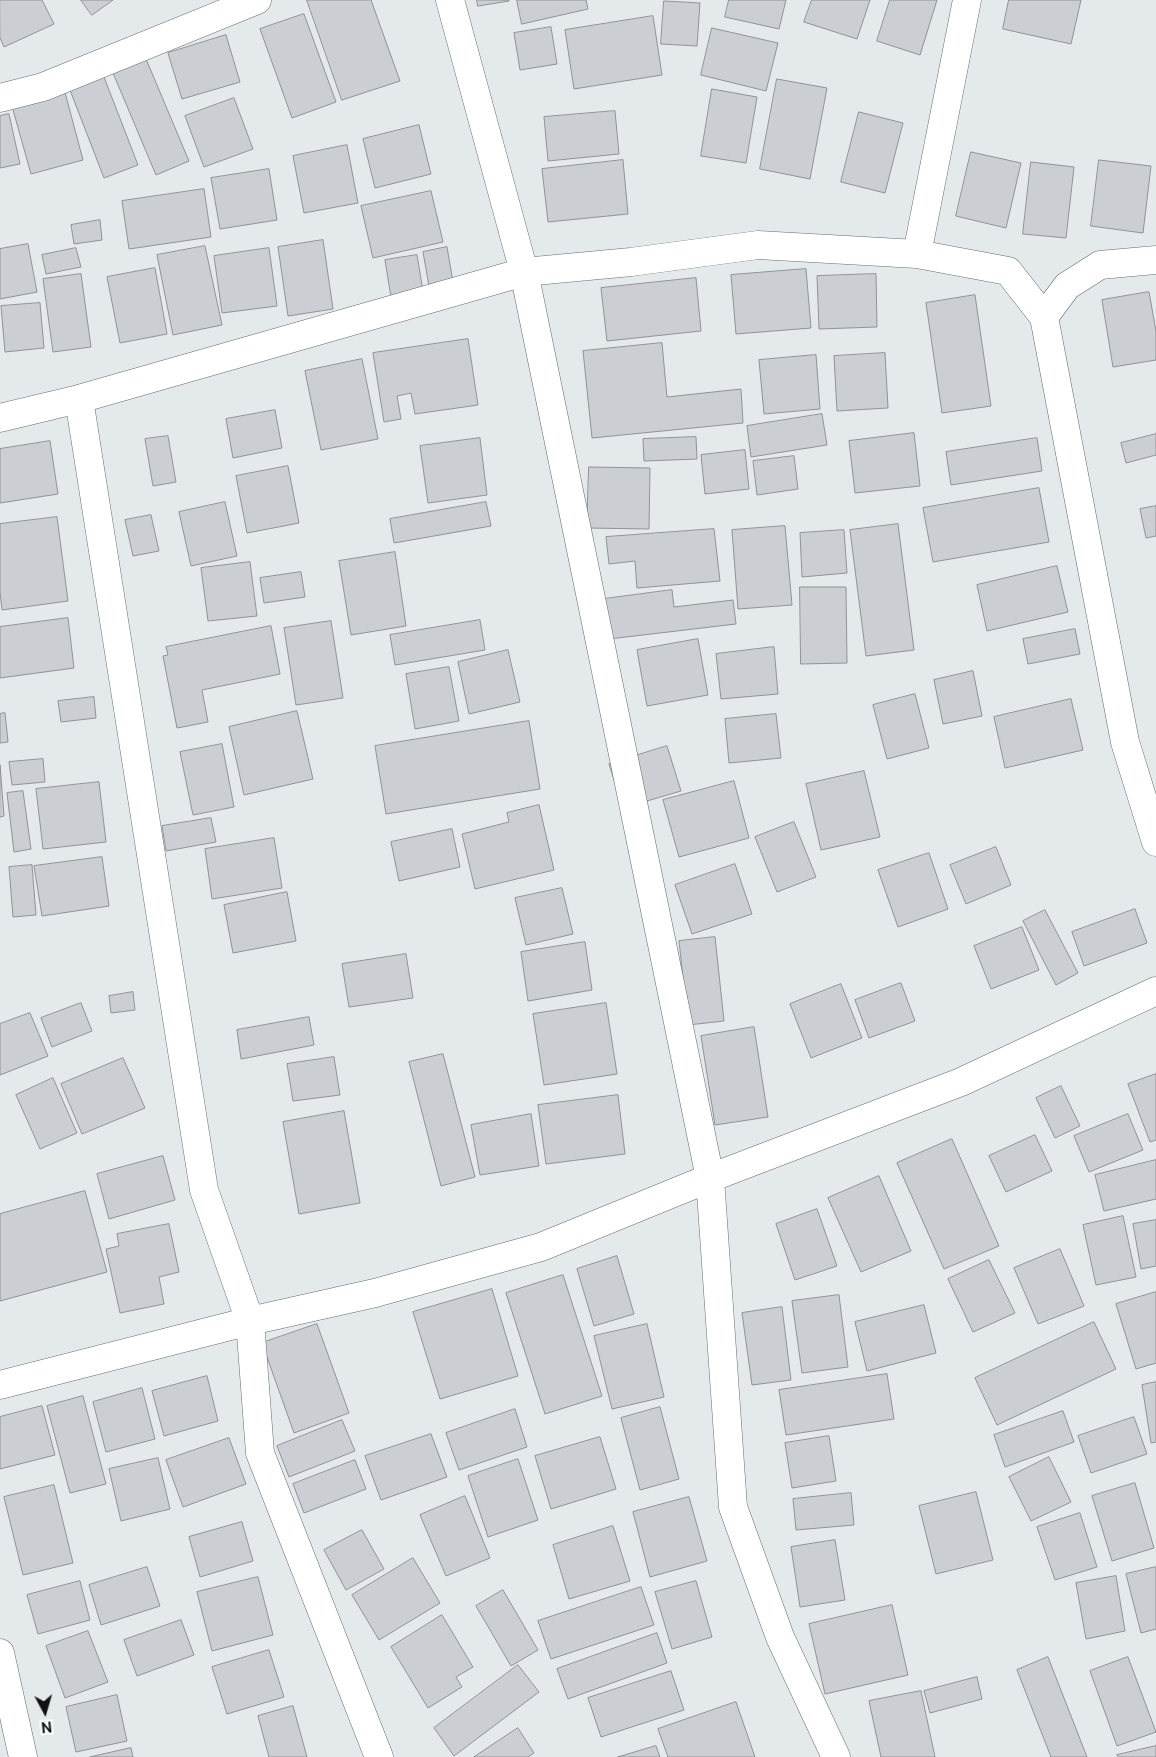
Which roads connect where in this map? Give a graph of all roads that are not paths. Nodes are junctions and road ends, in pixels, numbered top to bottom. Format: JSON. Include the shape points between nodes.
{"nodes":[{"id":1,"x":257,"y":0,"type":"edge"},
{"id":2,"x":450,"y":0,"type":"edge"},
{"id":3,"x":967,"y":0,"type":"edge"},
{"id":4,"x":0,"y":98,"type":"edge"},
{"id":5,"x":917,"y":254,"type":"junction"},
{"id":6,"x":1156,"y":260,"type":"edge"},
{"id":7,"x":524,"y":272,"type":"junction"},
{"id":8,"x":1044,"y":317,"type":"junction"},
{"id":9,"x":79,"y":399,"type":"junction"},
{"id":10,"x":0,"y":418,"type":"edge"},
{"id":11,"x":1156,"y":842,"type":"edge"},
{"id":12,"x":1156,"y":991,"type":"edge"},
{"id":13,"x":710,"y":1178,"type":"junction"},
{"id":14,"x":250,"y":1322,"type":"junction"},
{"id":15,"x":0,"y":1385,"type":"edge"},
{"id":16,"x":0,"y":1653,"type":"edge"},
{"id":17,"x":23,"y":1757,"type":"edge"},
{"id":18,"x":380,"y":1757,"type":"edge"},
{"id":19,"x":836,"y":1757,"type":"edge"}],
"edges":[{"from":1,"to":4,"type":"street","via":[[43,87]]},
{"from":2,"to":7,"type":"street"},
{"from":3,"to":5,"type":"street"},
{"from":5,"to":7,"type":"street","via":[[758,245]]},
{"from":5,"to":8,"type":"street","via":[[1008,271]]},
{"from":6,"to":8,"type":"street","via":[[1100,266],[1067,286]]},
{"from":7,"to":9,"type":"street"},
{"from":7,"to":13,"type":"street"},
{"from":8,"to":11,"type":"street","via":[[1124,742]]},
{"from":9,"to":10,"type":"street"},
{"from":9,"to":14,"type":"street","via":[[204,1190]]},
{"from":12,"to":13,"type":"street","via":[[961,1082]]},
{"from":13,"to":14,"type":"street","via":[[541,1247],[375,1293]]},
{"from":13,"to":19,"type":"street","via":[[733,1507],[780,1637]]},
{"from":14,"to":15,"type":"street"},
{"from":14,"to":18,"type":"street","via":[[260,1453]]},
{"from":16,"to":17,"type":"street"}]}
